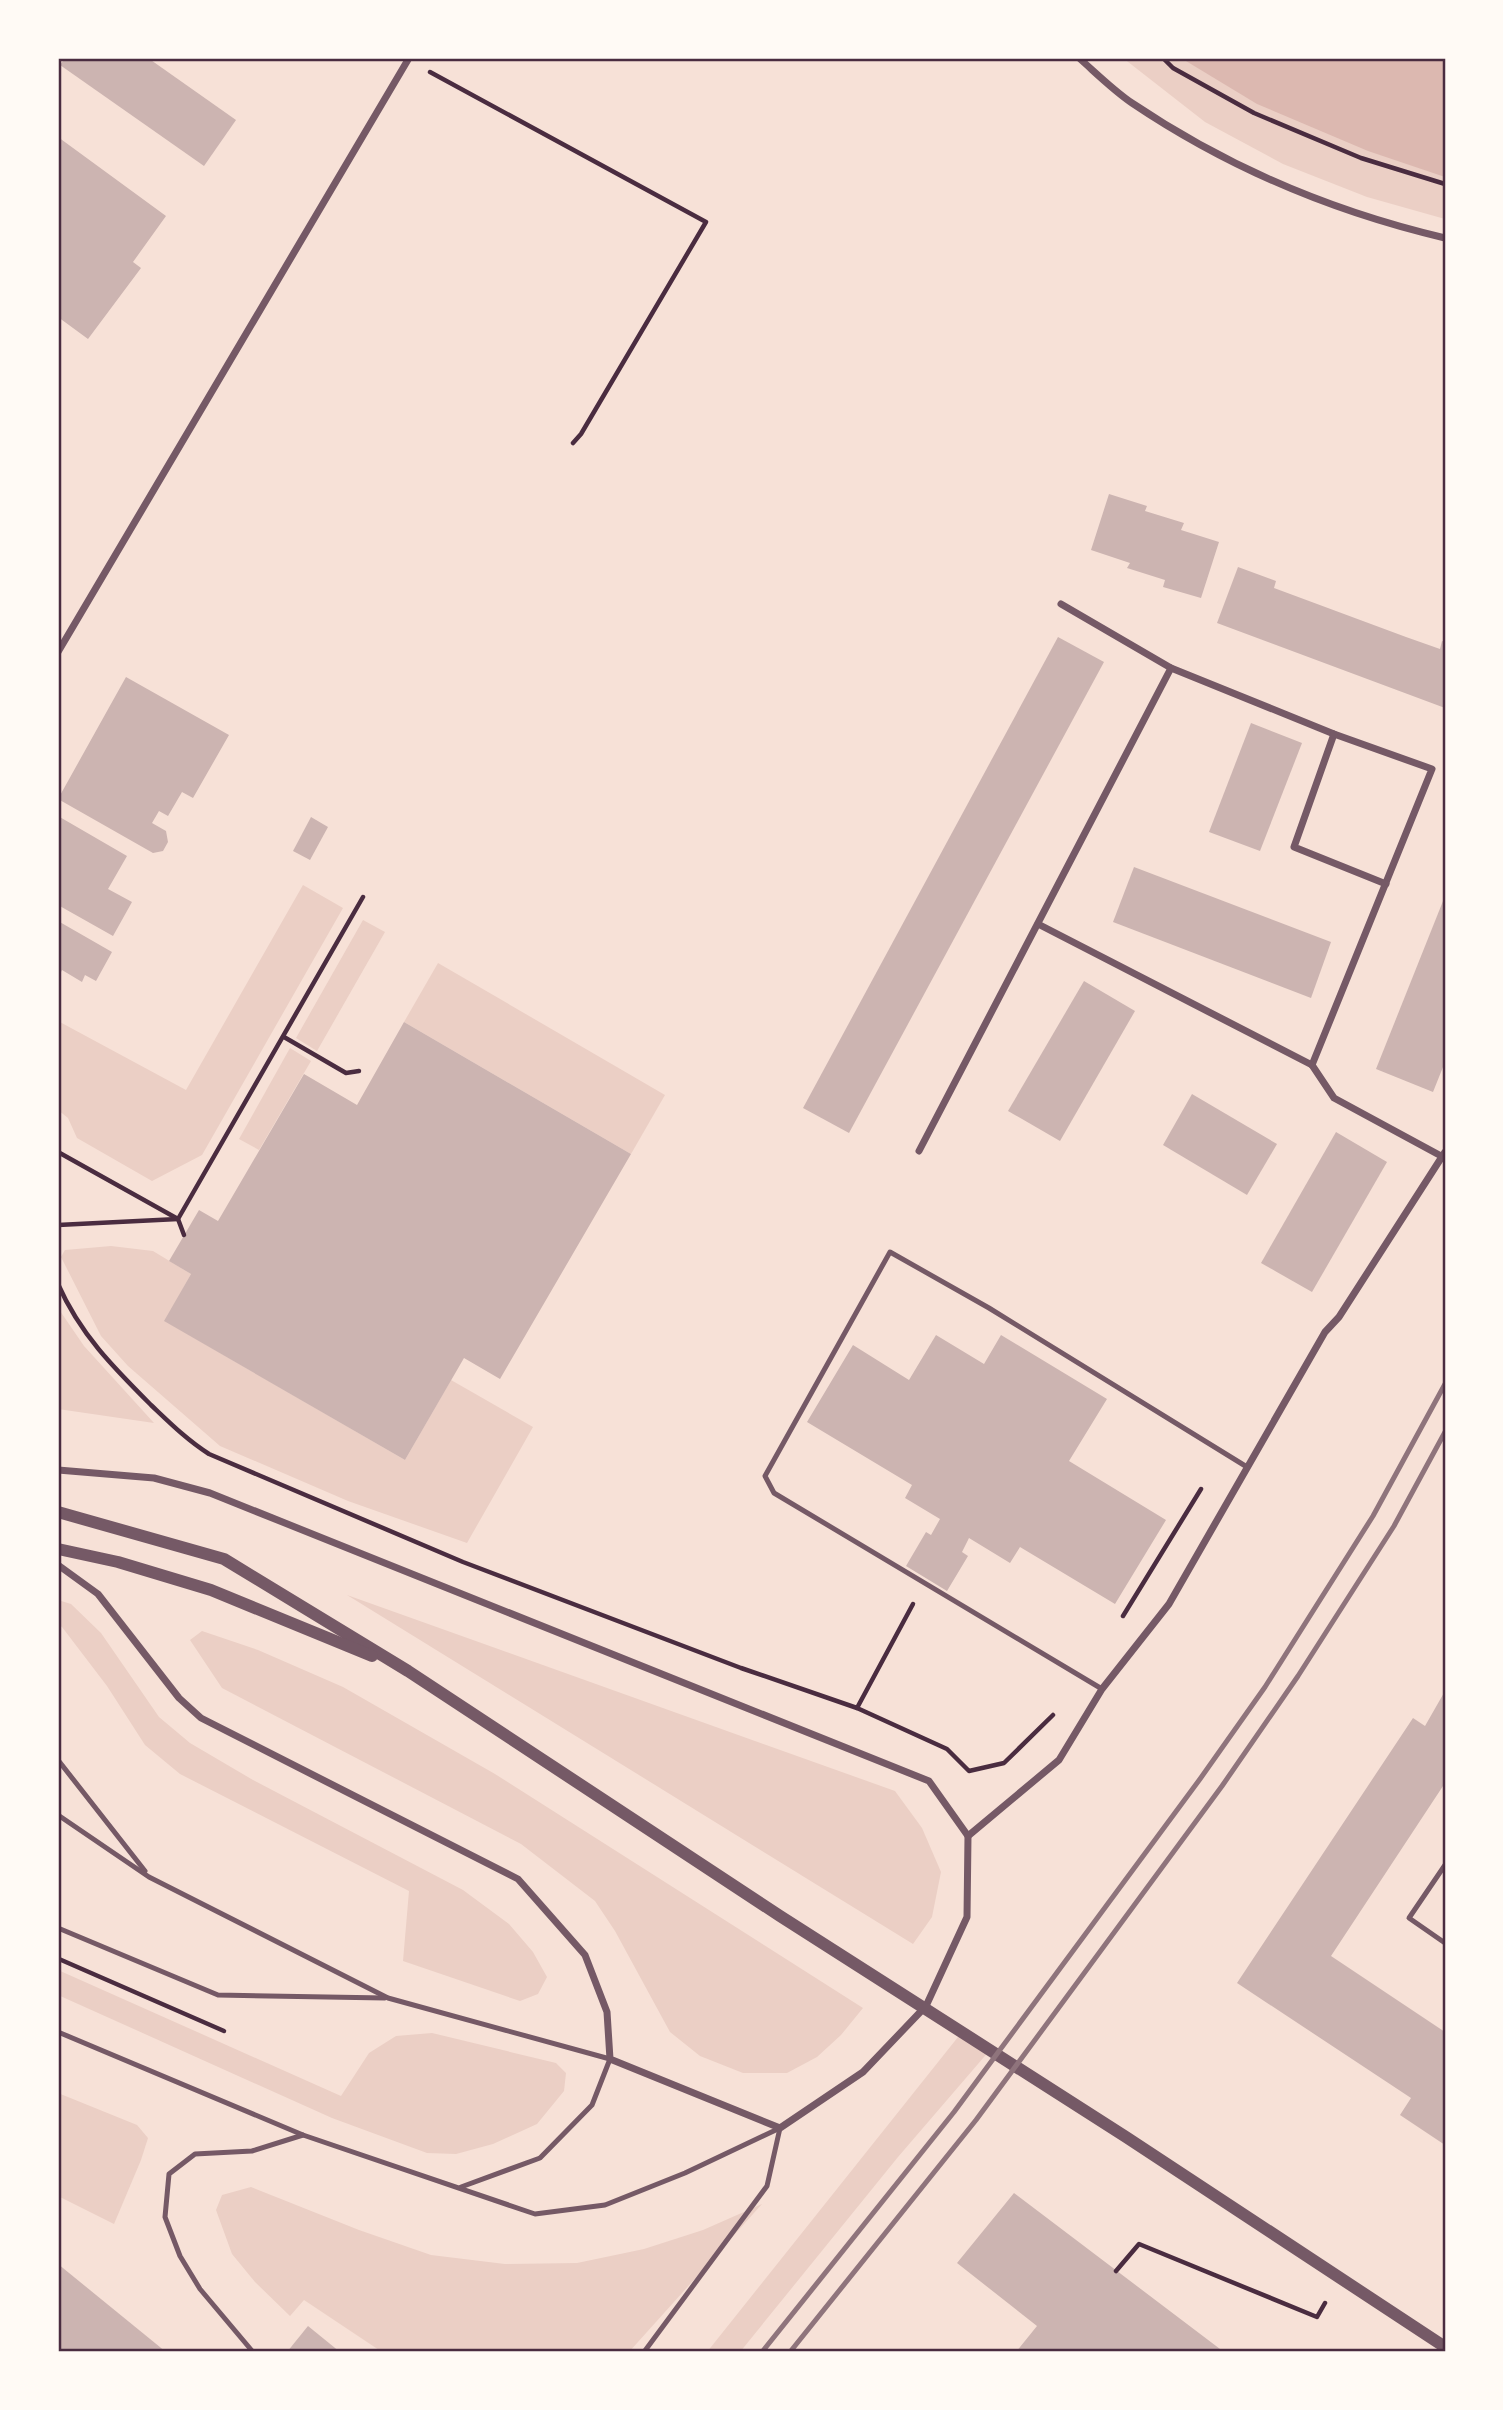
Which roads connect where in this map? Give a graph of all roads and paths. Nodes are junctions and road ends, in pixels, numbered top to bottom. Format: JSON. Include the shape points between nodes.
{"nodes":[{"id":1,"x":1079,"y":58,"type":"edge"},
{"id":2,"x":1163,"y":58,"type":"edge"},
{"id":3,"x":408,"y":59,"type":"edge"},
{"id":4,"x":1445,"y":184,"type":"edge"},
{"id":5,"x":1445,"y":238,"type":"edge"},
{"id":6,"x":573,"y":443,"type":"dead end"},
{"id":7,"x":1061,"y":604,"type":"dead end"},
{"id":8,"x":58,"y":652,"type":"edge"},
{"id":9,"x":1171,"y":668,"type":"junction"},
{"id":10,"x":1334,"y":734,"type":"junction"},
{"id":11,"x":1386,"y":884,"type":"junction"},
{"id":12,"x":363,"y":897,"type":"dead end"},
{"id":13,"x":1038,"y":924,"type":"junction"},
{"id":14,"x":284,"y":1037,"type":"junction"},
{"id":15,"x":1312,"y":1065,"type":"junction"},
{"id":16,"x":359,"y":1071,"type":"dead end"},
{"id":17,"x":919,"y":1151,"type":"dead end"},
{"id":18,"x":58,"y":1152,"type":"edge"},
{"id":19,"x":1444,"y":1155,"type":"edge"},
{"id":20,"x":178,"y":1219,"type":"junction"},
{"id":21,"x":58,"y":1224,"type":"edge"},
{"id":22,"x":184,"y":1235,"type":"dead end"},
{"id":23,"x":58,"y":1284,"type":"edge"},
{"id":24,"x":1224,"y":1452,"type":"junction"},
{"id":25,"x":1247,"y":1467,"type":"junction"},
{"id":26,"x":58,"y":1470,"type":"edge"},
{"id":27,"x":58,"y":1512,"type":"edge"},
{"id":28,"x":58,"y":1549,"type":"edge"},
{"id":29,"x":58,"y":1566,"type":"edge"},
{"id":30,"x":925,"y":1583,"type":"junction"},
{"id":31,"x":1121,"y":1619,"type":"dead end"},
{"id":32,"x":408,"y":1671,"type":"junction"},
{"id":33,"x":1080,"y":1677,"type":"junction"},
{"id":34,"x":1102,"y":1689,"type":"junction"},
{"id":35,"x":857,"y":1708,"type":"junction"},
{"id":36,"x":58,"y":1760,"type":"edge"},
{"id":37,"x":58,"y":1815,"type":"edge"},
{"id":38,"x":968,"y":1836,"type":"junction"},
{"id":39,"x":1445,"y":1865,"type":"edge"},
{"id":40,"x":149,"y":1877,"type":"junction"},
{"id":41,"x":58,"y":1928,"type":"edge"},
{"id":42,"x":1445,"y":1943,"type":"edge"},
{"id":43,"x":58,"y":1959,"type":"edge"},
{"id":44,"x":388,"y":1998,"type":"junction"},
{"id":45,"x":224,"y":2031,"type":"dead end"},
{"id":46,"x":58,"y":2032,"type":"edge"},
{"id":47,"x":610,"y":2059,"type":"junction"},
{"id":48,"x":780,"y":2127,"type":"junction"},
{"id":49,"x":303,"y":2135,"type":"junction"},
{"id":50,"x":461,"y":2187,"type":"junction"},
{"id":51,"x":1116,"y":2271,"type":"dead end"},
{"id":52,"x":1340,"y":2278,"type":"junction"},
{"id":53,"x":1445,"y":2347,"type":"edge"},
{"id":54,"x":253,"y":2352,"type":"edge"},
{"id":55,"x":645,"y":2352,"type":"edge"}],
"edges":[{"from":1,"to":5,"type":"street","via":[[1130,102],[1216,154],[1308,196]]},
{"from":2,"to":4,"type":"path","via":[[1254,114],[1361,158]]},
{"from":3,"to":6,"type":"path","via":[[706,222]]},
{"from":3,"to":8,"type":"street"},
{"from":7,"to":9,"type":"street"},
{"from":9,"to":10,"type":"street"},
{"from":9,"to":13,"type":"street"},
{"from":10,"to":11,"type":"street","via":[[1294,847]]},
{"from":10,"to":11,"type":"street","via":[[1432,769]]},
{"from":11,"to":15,"type":"street"},
{"from":12,"to":14,"type":"path"},
{"from":13,"to":15,"type":"street"},
{"from":13,"to":17,"type":"street"},
{"from":14,"to":16,"type":"path","via":[[346,1073]]},
{"from":14,"to":20,"type":"path"},
{"from":15,"to":19,"type":"street","via":[[1334,1098]]},
{"from":18,"to":20,"type":"path"},
{"from":19,"to":25,"type":"street","via":[[1325,1332]]},
{"from":20,"to":21,"type":"path"},
{"from":20,"to":22,"type":"path"},
{"from":23,"to":35,"type":"path","via":[[70,1311],[106,1361],[189,1442],[209,1454],[463,1562]]},
{"from":24,"to":25,"type":"lane"},
{"from":24,"to":30,"type":"lane","via":[[890,1252],[765,1476],[774,1493]]},
{"from":24,"to":31,"type":"path"},
{"from":25,"to":34,"type":"street","via":[[1169,1604]]},
{"from":26,"to":38,"type":"street","via":[[154,1478],[210,1493],[867,1755],[929,1781]]},
{"from":27,"to":32,"type":"street","via":[[224,1559]]},
{"from":28,"to":32,"type":"street","via":[[211,1590]]},
{"from":29,"to":47,"type":"street","via":[[98,1594],[179,1698],[201,1718],[517,1879],[585,1955],[607,2012]]},
{"from":30,"to":33,"type":"lane"},
{"from":30,"to":35,"type":"path"},
{"from":32,"to":52,"type":"street"},
{"from":33,"to":34,"type":"lane"},
{"from":33,"to":35,"type":"path","via":[[1052,1716],[1004,1763],[969,1771],[947,1749]]},
{"from":34,"to":38,"type":"street","via":[[1059,1760]]},
{"from":36,"to":40,"type":"lane"},
{"from":37,"to":40,"type":"lane"},
{"from":38,"to":48,"type":"street","via":[[967,1917],[926,2006],[863,2072]]},
{"from":39,"to":42,"type":"lane","via":[[1409,1918]]},
{"from":40,"to":44,"type":"lane"},
{"from":41,"to":44,"type":"lane","via":[[218,1995]]},
{"from":43,"to":45,"type":"path"},
{"from":44,"to":47,"type":"lane"},
{"from":46,"to":49,"type":"lane"},
{"from":47,"to":48,"type":"street"},
{"from":47,"to":50,"type":"lane","via":[[592,2105],[540,2158]]},
{"from":48,"to":50,"type":"lane","via":[[605,2205],[535,2214]]},
{"from":48,"to":55,"type":"lane","via":[[767,2186]]},
{"from":49,"to":50,"type":"lane"},
{"from":49,"to":54,"type":"lane","via":[[252,2151],[195,2154],[169,2174],[164,2217],[180,2256],[200,2289]]},
{"from":51,"to":52,"type":"path","via":[[1139,2244],[1317,2317]]},
{"from":52,"to":53,"type":"street"}]}
